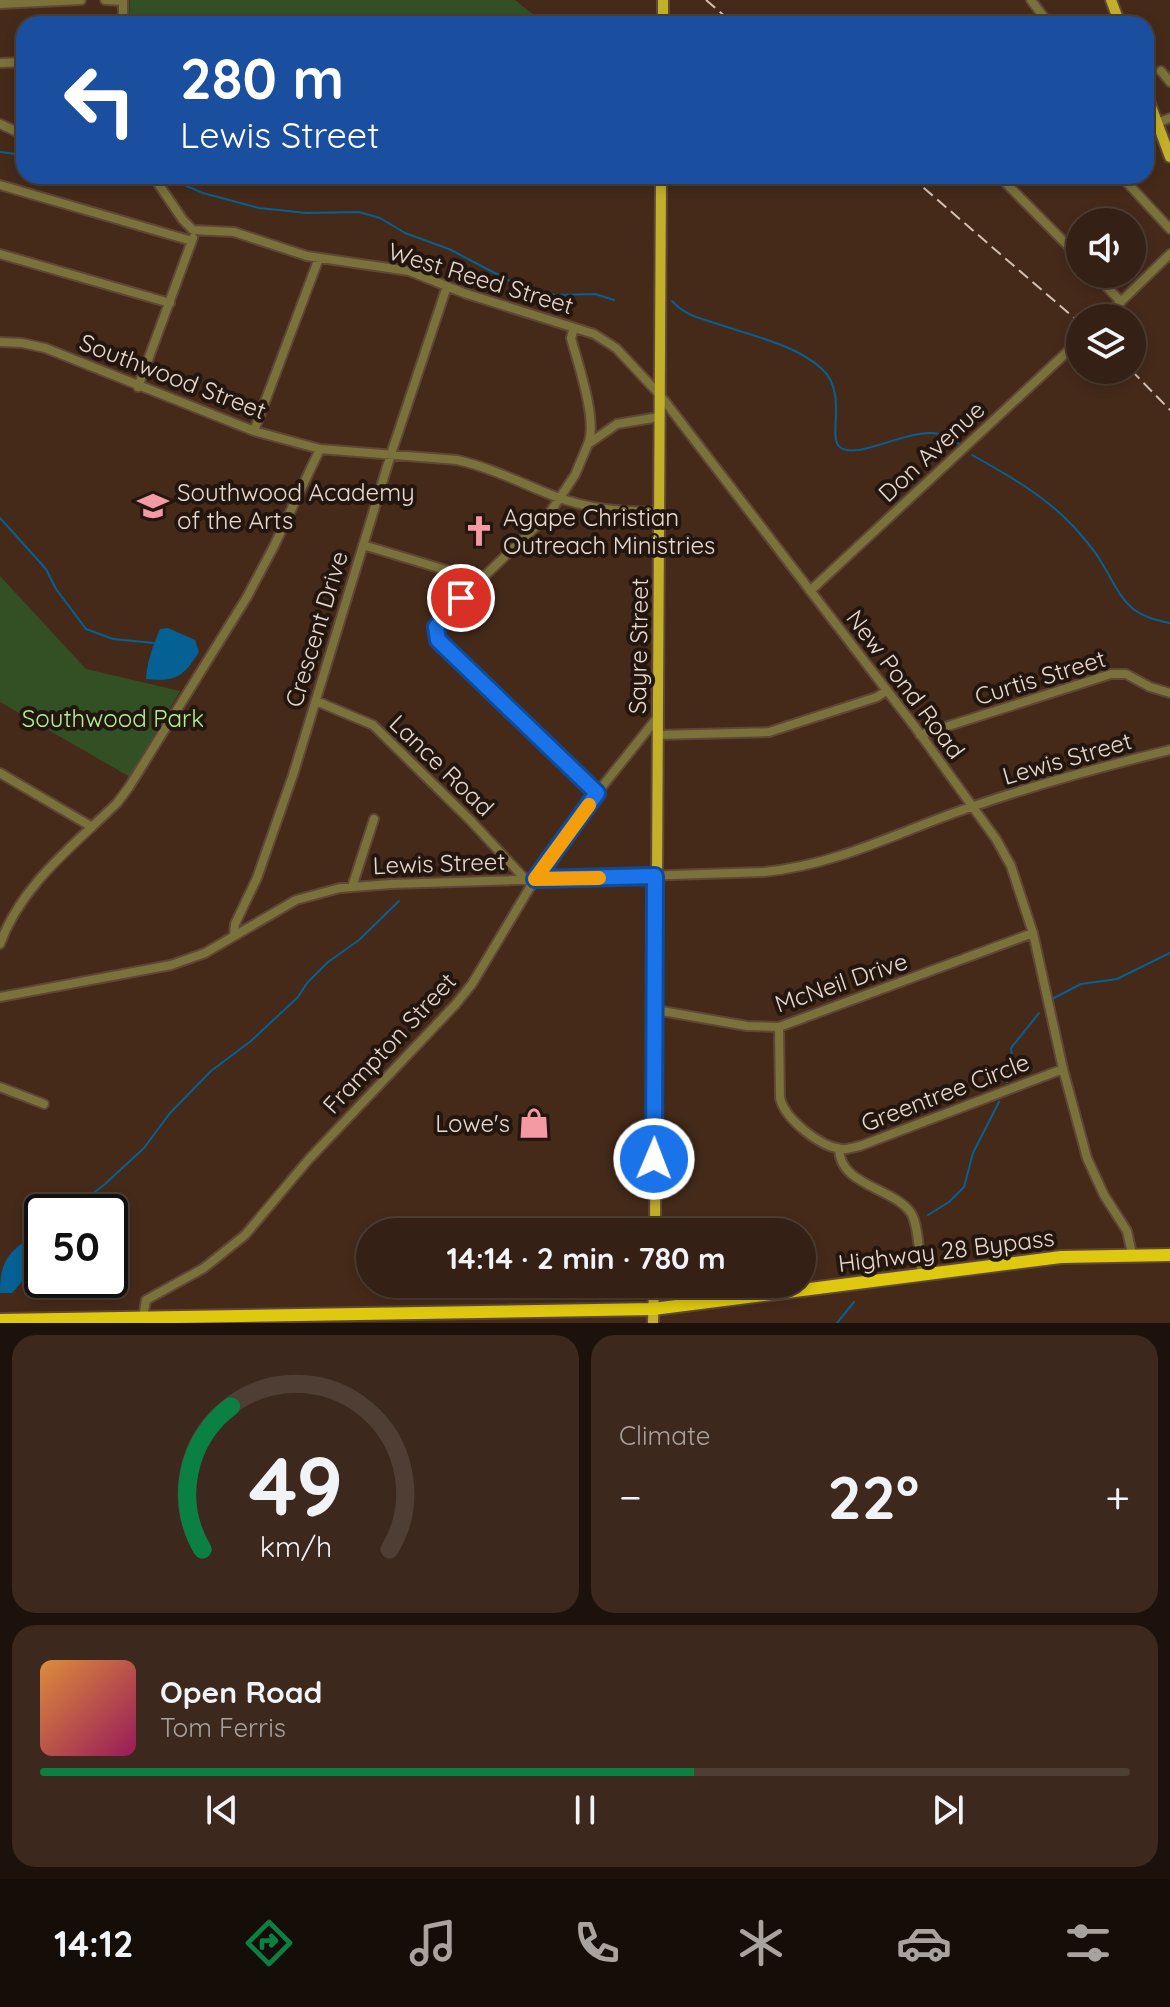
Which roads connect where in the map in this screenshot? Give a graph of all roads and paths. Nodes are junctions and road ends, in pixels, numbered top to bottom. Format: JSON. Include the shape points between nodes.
{"nodes":[{"id":1,"x":81,"y":0,"type":"edge"},
{"id":2,"x":105,"y":0,"type":"edge"},
{"id":3,"x":123,"y":0,"type":"edge"},
{"id":4,"x":0,"y":4,"type":"edge"},
{"id":5,"x":1161,"y":71,"type":"dead end"},
{"id":6,"x":1170,"y":82,"type":"edge"},
{"id":7,"x":1154,"y":115,"type":"edge"},
{"id":8,"x":1170,"y":118,"type":"edge"},
{"id":9,"x":1157,"y":123,"type":"junction"},
{"id":10,"x":1170,"y":157,"type":"edge"},
{"id":11,"x":158,"y":184,"type":"edge"},
{"id":12,"x":661,"y":184,"type":"edge"},
{"id":13,"x":1007,"y":184,"type":"edge"},
{"id":14,"x":1128,"y":184,"type":"edge"},
{"id":15,"x":0,"y":185,"type":"edge"},
{"id":16,"x":1170,"y":229,"type":"edge"},
{"id":17,"x":195,"y":230,"type":"junction"},
{"id":18,"x":192,"y":241,"type":"junction"},
{"id":19,"x":1066,"y":244,"type":"edge"},
{"id":20,"x":0,"y":254,"type":"edge"},
{"id":21,"x":1170,"y":254,"type":"edge"},
{"id":22,"x":319,"y":258,"type":"junction"},
{"id":23,"x":447,"y":286,"type":"junction"},
{"id":24,"x":1108,"y":288,"type":"edge"},
{"id":25,"x":1121,"y":302,"type":"joint"},
{"id":26,"x":170,"y":303,"type":"junction"},
{"id":27,"x":574,"y":328,"type":"junction"},
{"id":28,"x":0,"y":342,"type":"edge"},
{"id":29,"x":1066,"y":353,"type":"edge"},
{"id":30,"x":138,"y":387,"type":"junction"},
{"id":31,"x":660,"y":395,"type":"junction"},
{"id":32,"x":659,"y":417,"type":"junction"},
{"id":33,"x":254,"y":431,"type":"junction"},
{"id":34,"x":588,"y":444,"type":"junction"},
{"id":35,"x":320,"y":449,"type":"junction"},
{"id":36,"x":391,"y":454,"type":"junction"},
{"id":37,"x":561,"y":499,"type":"junction"},
{"id":38,"x":659,"y":511,"type":"junction"},
{"id":39,"x":363,"y":545,"type":"junction"},
{"id":40,"x":479,"y":580,"type":"junction"},
{"id":41,"x":810,"y":591,"type":"junction"},
{"id":42,"x":886,"y":691,"type":"junction"},
{"id":43,"x":1170,"y":693,"type":"edge"},
{"id":44,"x":316,"y":701,"type":"junction"},
{"id":45,"x":657,"y":718,"type":"junction"},
{"id":46,"x":657,"y":735,"type":"junction"},
{"id":47,"x":920,"y":735,"type":"junction"},
{"id":48,"x":1170,"y":750,"type":"edge"},
{"id":49,"x":0,"y":773,"type":"edge"},
{"id":50,"x":597,"y":793,"type":"junction"},
{"id":51,"x":974,"y":806,"type":"junction"},
{"id":52,"x":374,"y":819,"type":"dead end"},
{"id":53,"x":92,"y":827,"type":"junction"},
{"id":54,"x":655,"y":876,"type":"junction"},
{"id":55,"x":530,"y":880,"type":"junction"},
{"id":56,"x":352,"y":887,"type":"junction"},
{"id":57,"x":3,"y":928,"type":"edge"},
{"id":58,"x":1033,"y":933,"type":"junction"},
{"id":59,"x":234,"y":936,"type":"junction"},
{"id":60,"x":0,"y":944,"type":"edge"},
{"id":61,"x":0,"y":997,"type":"edge"},
{"id":62,"x":656,"y":1010,"type":"junction"},
{"id":63,"x":779,"y":1027,"type":"junction"},
{"id":64,"x":1063,"y":1069,"type":"junction"},
{"id":65,"x":0,"y":1087,"type":"edge"},
{"id":66,"x":44,"y":1104,"type":"dead end"},
{"id":67,"x":839,"y":1149,"type":"junction"},
{"id":68,"x":655,"y":1218,"type":"edge"},
{"id":69,"x":1132,"y":1254,"type":"junction"},
{"id":70,"x":1170,"y":1255,"type":"edge"},
{"id":71,"x":922,"y":1274,"type":"junction"},
{"id":72,"x":653,"y":1316,"type":"edge"},
{"id":73,"x":143,"y":1318,"type":"junction"},
{"id":74,"x":0,"y":1320,"type":"edge"}],
"edges":[{"from":1,"to":4,"type":"street"},
{"from":2,"to":3,"type":"street"},
{"from":5,"to":6,"type":"street"},
{"from":7,"to":9,"type":"main road"},
{"from":8,"to":9,"type":"street"},
{"from":9,"to":10,"type":"main road"},
{"from":11,"to":17,"type":"street"},
{"from":12,"to":31,"type":"main road","name":"Sayre Street"},
{"from":13,"to":19,"type":"street"},
{"from":14,"to":16,"type":"street"},
{"from":15,"to":18,"type":"street"},
{"from":17,"to":18,"type":"street"},
{"from":17,"to":22,"type":"street","name":"West Reed Street","via":[[234,232]]},
{"from":18,"to":26,"type":"street"},
{"from":20,"to":26,"type":"street"},
{"from":21,"to":25,"type":"street"},
{"from":22,"to":23,"type":"street","name":"West Reed Street","via":[[409,271]]},
{"from":22,"to":33,"type":"street"},
{"from":23,"to":27,"type":"street","name":"West Reed Street"},
{"from":23,"to":36,"type":"street","name":"Crescent Drive"},
{"from":24,"to":25,"type":"street"},
{"from":26,"to":30,"type":"street"},
{"from":27,"to":31,"type":"street","name":"West Reed Street","via":[[616,348]]},
{"from":27,"to":34,"type":"street","via":[[571,338],[588,413]]},
{"from":28,"to":30,"type":"street","name":"Southwood Street","via":[[45,348]]},
{"from":29,"to":41,"type":"street","name":"Don Avenue"},
{"from":30,"to":33,"type":"street","name":"Southwood Street"},
{"from":31,"to":32,"type":"main road","name":"Sayre Street"},
{"from":31,"to":41,"type":"street","name":"New Pond Road"},
{"from":32,"to":34,"type":"street","via":[[617,424]]},
{"from":32,"to":38,"type":"main road","name":"Sayre Street"},
{"from":33,"to":35,"type":"street","name":"Southwood Street"},
{"from":34,"to":37,"type":"street"},
{"from":35,"to":36,"type":"street","name":"Southwood Street"},
{"from":35,"to":53,"type":"street","via":[[247,597],[129,787]]},
{"from":36,"to":37,"type":"street","name":"Southwood Street","via":[[479,465]]},
{"from":36,"to":39,"type":"street","name":"Crescent Drive"},
{"from":37,"to":38,"type":"street","name":"Southwood Street","via":[[617,511]]},
{"from":37,"to":40,"type":"street"},
{"from":38,"to":45,"type":"main road","name":"Sayre Street"},
{"from":39,"to":40,"type":"street"},
{"from":39,"to":44,"type":"street","name":"Crescent Drive"},
{"from":40,"to":50,"type":"street","via":[[442,617],[435,631],[438,640]]},
{"from":41,"to":42,"type":"street","name":"New Pond Road"},
{"from":42,"to":46,"type":"street","via":[[769,732]]},
{"from":42,"to":47,"type":"street","name":"New Pond Road"},
{"from":43,"to":47,"type":"street","name":"Curtis Street","via":[[1126,674],[1111,674]]},
{"from":44,"to":55,"type":"street","name":"Lance Road","via":[[373,725]]},
{"from":44,"to":59,"type":"street","name":"Crescent Drive"},
{"from":45,"to":46,"type":"main road","name":"Sayre Street"},
{"from":45,"to":50,"type":"street","name":"Frampton Street"},
{"from":46,"to":54,"type":"main road","name":"Sayre Street"},
{"from":47,"to":51,"type":"street","name":"New Pond Road"},
{"from":48,"to":51,"type":"street","name":"Lewis Street"},
{"from":49,"to":53,"type":"street"},
{"from":50,"to":55,"type":"street","name":"Frampton Street"},
{"from":51,"to":54,"type":"street","name":"Lewis Street","via":[[804,867]]},
{"from":51,"to":58,"type":"street","name":"New Pond Road","via":[[1011,866]]},
{"from":52,"to":56,"type":"street"},
{"from":53,"to":57,"type":"street","via":[[28,891]]},
{"from":54,"to":55,"type":"street","name":"Lewis Street"},
{"from":54,"to":62,"type":"main road","name":"Sayre Street"},
{"from":55,"to":56,"type":"street","name":"Lewis Street"},
{"from":55,"to":73,"type":"street","name":"Frampton Street","via":[[455,1005],[245,1235],[204,1268],[146,1300]]},
{"from":56,"to":59,"type":"street","name":"Lewis Street","via":[[296,900]]},
{"from":57,"to":60,"type":"street"},
{"from":58,"to":63,"type":"street","name":"McNeil Drive"},
{"from":58,"to":64,"type":"street","name":"New Pond Road"},
{"from":59,"to":61,"type":"street","name":"Lewis Street","via":[[171,965]]},
{"from":62,"to":63,"type":"street","name":"McNeil Drive"},
{"from":62,"to":68,"type":"main road","name":"Sayre Street"},
{"from":63,"to":67,"type":"street","name":"Greentree Circle","via":[[782,1108],[795,1124]]},
{"from":64,"to":67,"type":"street","name":"Greentree Circle","via":[[860,1146]]},
{"from":64,"to":69,"type":"street","name":"New Pond Road","via":[[1087,1158],[1127,1231]]},
{"from":65,"to":66,"type":"street"},
{"from":67,"to":71,"type":"street","name":"Greentree Circle","via":[[852,1175],[894,1197],[911,1214]]},
{"from":69,"to":70,"type":"highway","name":"Highway 28 Bypass"},
{"from":69,"to":71,"type":"highway","name":"Highway 28 Bypass"},
{"from":71,"to":72,"type":"highway","name":"Highway 28 Bypass"},
{"from":72,"to":73,"type":"highway","name":"Highway 28 Bypass"},
{"from":73,"to":74,"type":"highway","name":"Highway 28 Bypass"}]}
